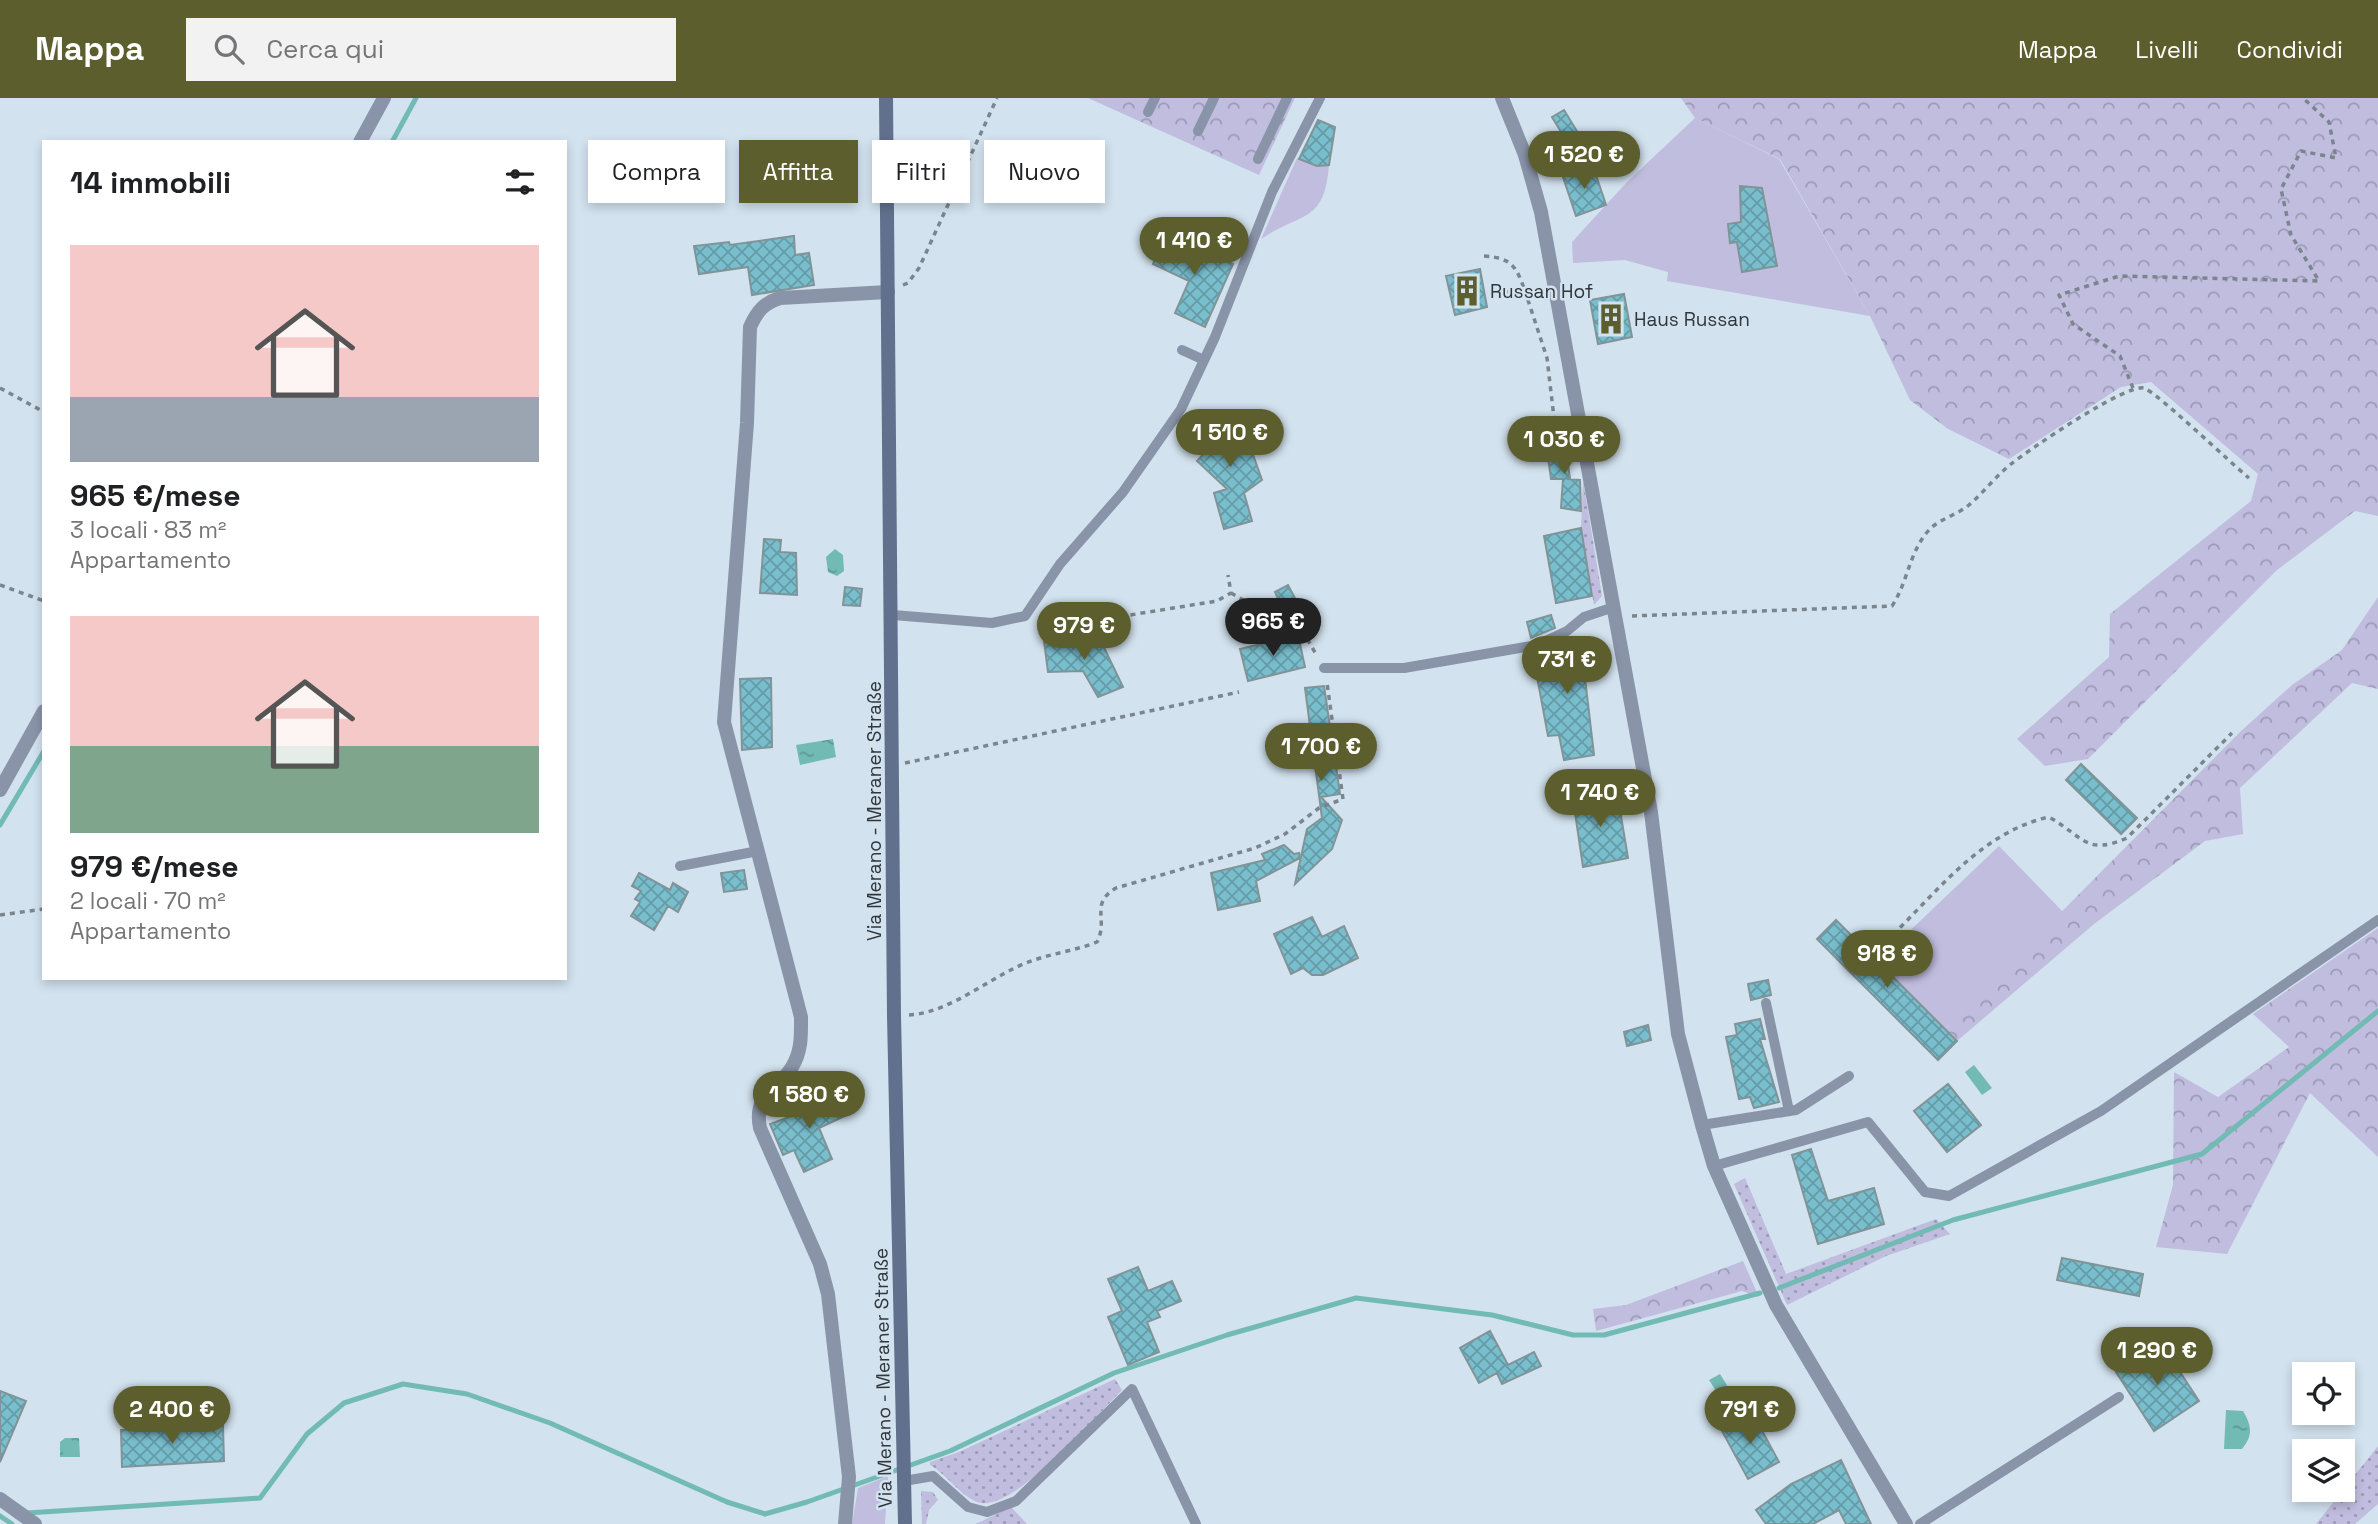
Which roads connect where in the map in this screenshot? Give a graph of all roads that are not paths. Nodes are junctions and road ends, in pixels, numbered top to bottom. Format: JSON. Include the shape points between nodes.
{"nodes":[{"id":1,"x":384,"y":98,"type":"edge"},
{"id":2,"x":886,"y":98,"type":"edge"},
{"id":3,"x":1155,"y":98,"type":"edge"},
{"id":4,"x":1214,"y":98,"type":"edge"},
{"id":5,"x":1287,"y":98,"type":"edge"},
{"id":6,"x":1320,"y":98,"type":"edge"},
{"id":7,"x":1502,"y":98,"type":"edge"},
{"id":8,"x":1148,"y":112,"type":"dead end"},
{"id":9,"x":1198,"y":131,"type":"dead end"},
{"id":10,"x":361,"y":140,"type":"edge"},
{"id":11,"x":1258,"y":159,"type":"dead end"},
{"id":12,"x":888,"y":292,"type":"junction"},
{"id":13,"x":1182,"y":349,"type":"dead end"},
{"id":14,"x":1204,"y":360,"type":"junction"},
{"id":15,"x":1615,"y":612,"type":"junction"},
{"id":16,"x":894,"y":615,"type":"junction"},
{"id":17,"x":1324,"y":668,"type":"road end"},
{"id":18,"x":42,"y":715,"type":"edge"},
{"id":19,"x":0,"y":790,"type":"edge"},
{"id":20,"x":758,"y":851,"type":"junction"},
{"id":21,"x":680,"y":866,"type":"dead end"},
{"id":22,"x":2378,"y":920,"type":"edge"},
{"id":23,"x":1766,"y":1003,"type":"dead end"},
{"id":24,"x":1849,"y":1076,"type":"dead end"},
{"id":25,"x":1789,"y":1111,"type":"junction"},
{"id":26,"x":1702,"y":1125,"type":"junction"},
{"id":27,"x":1714,"y":1166,"type":"junction"},
{"id":28,"x":2119,"y":1397,"type":"dead end"},
{"id":29,"x":904,"y":1476,"type":"junction"},
{"id":30,"x":0,"y":1499,"type":"edge"},
{"id":31,"x":35,"y":1524,"type":"edge"},
{"id":32,"x":845,"y":1524,"type":"edge"},
{"id":33,"x":905,"y":1524,"type":"edge"},
{"id":34,"x":1196,"y":1524,"type":"edge"},
{"id":35,"x":1906,"y":1524,"type":"edge"},
{"id":36,"x":1920,"y":1524,"type":"edge"}],
"edges":[{"from":1,"to":10,"type":"street"},
{"from":2,"to":12,"type":"main road","name":"Via Merano - Meraner Straße"},
{"from":3,"to":8,"type":"lane"},
{"from":4,"to":9,"type":"lane"},
{"from":5,"to":11,"type":"lane"},
{"from":6,"to":14,"type":"lane","via":[[1272,192]]},
{"from":7,"to":15,"type":"street","via":[[1541,212]]},
{"from":12,"to":16,"type":"main road","name":"Via Merano - Meraner Straße"},
{"from":12,"to":20,"type":"street","via":[[780,298],[756,313],[750,327],[724,722]]},
{"from":13,"to":14,"type":"lane"},
{"from":14,"to":16,"type":"lane","via":[[1181,409],[1122,492],[1059,564],[1025,616],[992,623]]},
{"from":15,"to":17,"type":"lane","via":[[1584,617],[1537,645],[1404,668]]},
{"from":15,"to":26,"type":"street","via":[[1651,812],[1678,1034]]},
{"from":16,"to":29,"type":"main road","name":"Via Merano - Meraner Straße","via":[[894,1016]]},
{"from":18,"to":19,"type":"street"},
{"from":20,"to":21,"type":"lane"},
{"from":20,"to":32,"type":"street","via":[[801,1017],[801,1049],[792,1068],[762,1100],[757,1114],[820,1264],[828,1294],[849,1484]]},
{"from":22,"to":27,"type":"lane","via":[[2101,1111],[1949,1196],[1925,1192],[1868,1122]]},
{"from":23,"to":25,"type":"lane"},
{"from":24,"to":25,"type":"lane"},
{"from":25,"to":26,"type":"lane"},
{"from":26,"to":27,"type":"street"},
{"from":27,"to":35,"type":"street","via":[[1776,1306]]},
{"from":28,"to":36,"type":"lane"},
{"from":29,"to":33,"type":"main road","name":"Via Merano - Meraner Straße"},
{"from":29,"to":34,"type":"lane","via":[[933,1476],[968,1507],[987,1512],[1016,1502],[1132,1389]]},
{"from":30,"to":31,"type":"street"}]}
